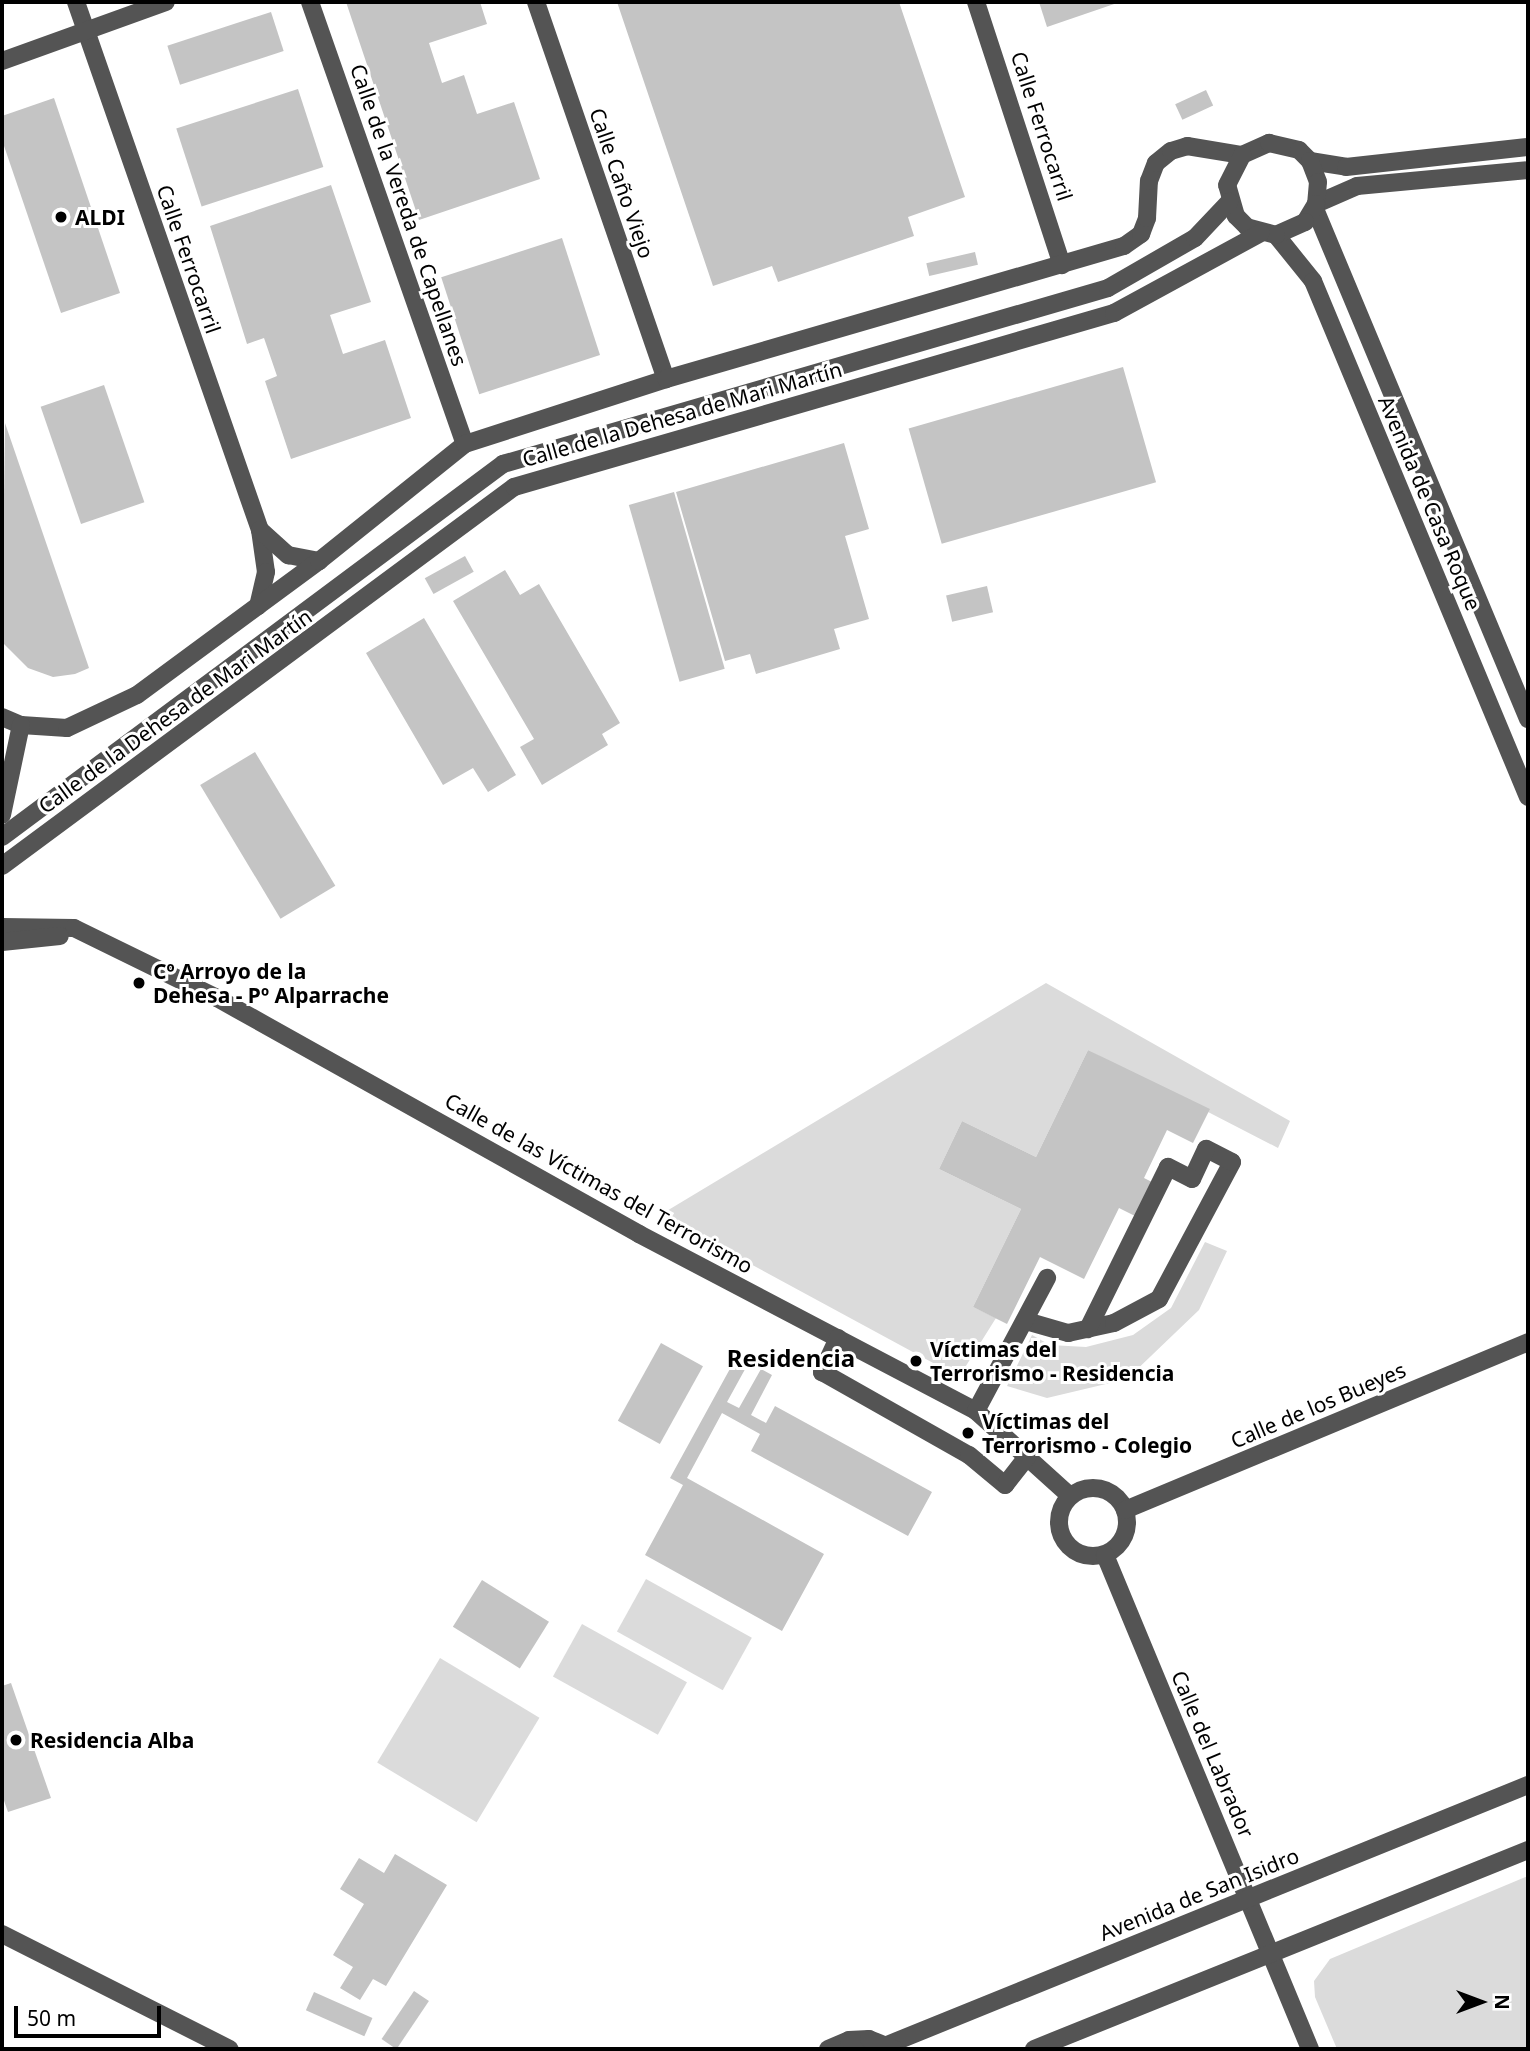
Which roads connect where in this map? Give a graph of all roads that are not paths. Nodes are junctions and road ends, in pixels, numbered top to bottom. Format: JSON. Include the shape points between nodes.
{"nodes":[{"id":1,"x":76,"y":2,"type":"edge"},
{"id":2,"x":166,"y":2,"type":"edge"},
{"id":3,"x":310,"y":2,"type":"edge"},
{"id":4,"x":536,"y":2,"type":"edge"},
{"id":5,"x":976,"y":2,"type":"edge"},
{"id":6,"x":85,"y":29,"type":"junction"},
{"id":7,"x":2,"y":61,"type":"edge"},
{"id":8,"x":1528,"y":147,"type":"edge"},
{"id":9,"x":1242,"y":155,"type":"junction"},
{"id":10,"x":1310,"y":161,"type":"junction"},
{"id":11,"x":1528,"y":170,"type":"edge"},
{"id":12,"x":1229,"y":202,"type":"junction"},
{"id":13,"x":1316,"y":207,"type":"junction"},
{"id":14,"x":1268,"y":234,"type":"junction"},
{"id":15,"x":1062,"y":265,"type":"junction"},
{"id":16,"x":666,"y":379,"type":"junction"},
{"id":17,"x":466,"y":444,"type":"junction"},
{"id":18,"x":260,"y":530,"type":"junction"},
{"id":19,"x":318,"y":561,"type":"junction"},
{"id":20,"x":258,"y":606,"type":"junction"},
{"id":21,"x":2,"y":718,"type":"edge"},
{"id":22,"x":1528,"y":719,"type":"edge"},
{"id":23,"x":21,"y":725,"type":"junction"},
{"id":24,"x":1528,"y":797,"type":"edge"},
{"id":25,"x":2,"y":816,"type":"edge"},
{"id":26,"x":22,"y":823,"type":"junction"},
{"id":27,"x":2,"y":837,"type":"edge"},
{"id":28,"x":2,"y":866,"type":"edge"},
{"id":29,"x":2,"y":927,"type":"edge"},
{"id":30,"x":88,"y":937,"type":"junction"},
{"id":31,"x":2,"y":942,"type":"edge"},
{"id":32,"x":1047,"y":1278,"type":"dead end"},
{"id":33,"x":1026,"y":1321,"type":"junction"},
{"id":34,"x":1088,"y":1329,"type":"junction"},
{"id":35,"x":838,"y":1338,"type":"junction"},
{"id":36,"x":1528,"y":1342,"type":"edge"},
{"id":37,"x":976,"y":1411,"type":"junction"},
{"id":38,"x":1027,"y":1456,"type":"junction"},
{"id":39,"x":1070,"y":1496,"type":"junction"},
{"id":40,"x":1125,"y":1510,"type":"junction"},
{"id":41,"x":1105,"y":1555,"type":"junction"},
{"id":42,"x":1528,"y":1784,"type":"edge"},
{"id":43,"x":1528,"y":1850,"type":"edge"},
{"id":44,"x":1248,"y":1898,"type":"junction"},
{"id":45,"x":2,"y":1934,"type":"edge"},
{"id":46,"x":1271,"y":1956,"type":"junction"},
{"id":47,"x":891,"y":2047,"type":"edge"},
{"id":48,"x":230,"y":2049,"type":"edge"},
{"id":49,"x":828,"y":2049,"type":"edge"},
{"id":50,"x":1034,"y":2049,"type":"edge"},
{"id":51,"x":1310,"y":2049,"type":"edge"}],
"edges":[{"from":1,"to":6,"type":"street","name":"Calle Ferrocarril"},
{"from":2,"to":6,"type":"street"},
{"from":3,"to":17,"type":"street","name":"Calle de la Vereda de Capellanes"},
{"from":4,"to":16,"type":"street","name":"Calle Caño Viejo"},
{"from":5,"to":15,"type":"street","name":"Calle Ferrocarril"},
{"from":6,"to":7,"type":"street"},
{"from":6,"to":18,"type":"street","name":"Calle Ferrocarril"},
{"from":8,"to":10,"type":"street","via":[[1346,167]]},
{"from":9,"to":10,"type":"street","via":[[1269,143],[1299,150]]},
{"from":9,"to":12,"type":"street","via":[[1227,185]]},
{"from":9,"to":15,"type":"street","via":[[1187,146],[1171,151],[1156,163],[1149,181],[1147,218],[1141,234],[1105,254]]},
{"from":10,"to":13,"type":"street","via":[[1318,182]]},
{"from":11,"to":13,"type":"street","via":[[1357,186]]},
{"from":12,"to":14,"type":"street","via":[[1247,227]]},
{"from":12,"to":26,"type":"street","name":"Calle de la Dehesa de Mari Martín","via":[[1195,238],[1108,288],[503,464]]},
{"from":13,"to":14,"type":"street","via":[[1305,222]]},
{"from":13,"to":22,"type":"street","name":"Avenida de Casa Roque"},
{"from":14,"to":24,"type":"street","name":"Avenida de Casa Roque","via":[[1313,281]]},
{"from":14,"to":28,"type":"street","name":"Calle de la Dehesa de Mari Martín","via":[[1114,313],[514,486]]},
{"from":15,"to":16,"type":"street"},
{"from":16,"to":17,"type":"street"},
{"from":17,"to":19,"type":"street"},
{"from":18,"to":19,"type":"street","name":"Calle Ferrocarril","via":[[288,555]]},
{"from":18,"to":20,"type":"street","name":"Calle Ferrocarril","via":[[266,572]]},
{"from":19,"to":20,"type":"street"},
{"from":20,"to":23,"type":"street","via":[[137,695],[67,728]]},
{"from":21,"to":23,"type":"street"},
{"from":23,"to":25,"type":"street"},
{"from":25,"to":26,"type":"street"},
{"from":26,"to":27,"type":"street","name":"Calle de la Dehesa de Mari Martín"},
{"from":29,"to":30,"type":"street","name":"Calle de las Víctimas del Terrorismo","via":[[60,925]]},
{"from":30,"to":31,"type":"street","name":"Calle de las Víctimas del Terrorismo"},
{"from":30,"to":35,"type":"street","name":"Calle de las Víctimas del Terrorismo","via":[[217,998],[639,1234]]},
{"from":32,"to":33,"type":"street"},
{"from":33,"to":34,"type":"street","via":[[1069,1333]]},
{"from":33,"to":37,"type":"street"},
{"from":34,"to":34,"type":"street","via":[[1114,1323],[1159,1300],[1232,1162],[1206,1149],[1192,1180],[1168,1167]]},
{"from":35,"to":37,"type":"street","name":"Calle de las Víctimas del Terrorismo"},
{"from":35,"to":38,"type":"street","via":[[822,1372],[969,1455],[1005,1485]]},
{"from":36,"to":40,"type":"street","name":"Calle de los Bueyes"},
{"from":37,"to":38,"type":"street","name":"Calle de las Víctimas del Terrorismo"},
{"from":38,"to":39,"type":"street","name":"Calle de las Víctimas del Terrorismo"},
{"from":39,"to":40,"type":"street","via":[[1082,1489],[1108,1491]]},
{"from":39,"to":41,"type":"street","via":[[1058,1521],[1060,1534],[1078,1554]]},
{"from":40,"to":41,"type":"street","via":[[1125,1537]]},
{"from":41,"to":44,"type":"street","name":"Calle del Labrador"},
{"from":42,"to":44,"type":"street","name":"Avenida de San Isidro"},
{"from":43,"to":46,"type":"street"},
{"from":44,"to":46,"type":"street","name":"Calle del Labrador"},
{"from":44,"to":47,"type":"street","name":"Avenida de San Isidro"},
{"from":45,"to":48,"type":"street"},
{"from":46,"to":50,"type":"street"},
{"from":46,"to":51,"type":"street","name":"Calle del Labrador"},
{"from":47,"to":49,"type":"street","via":[[849,2040]]}]}
